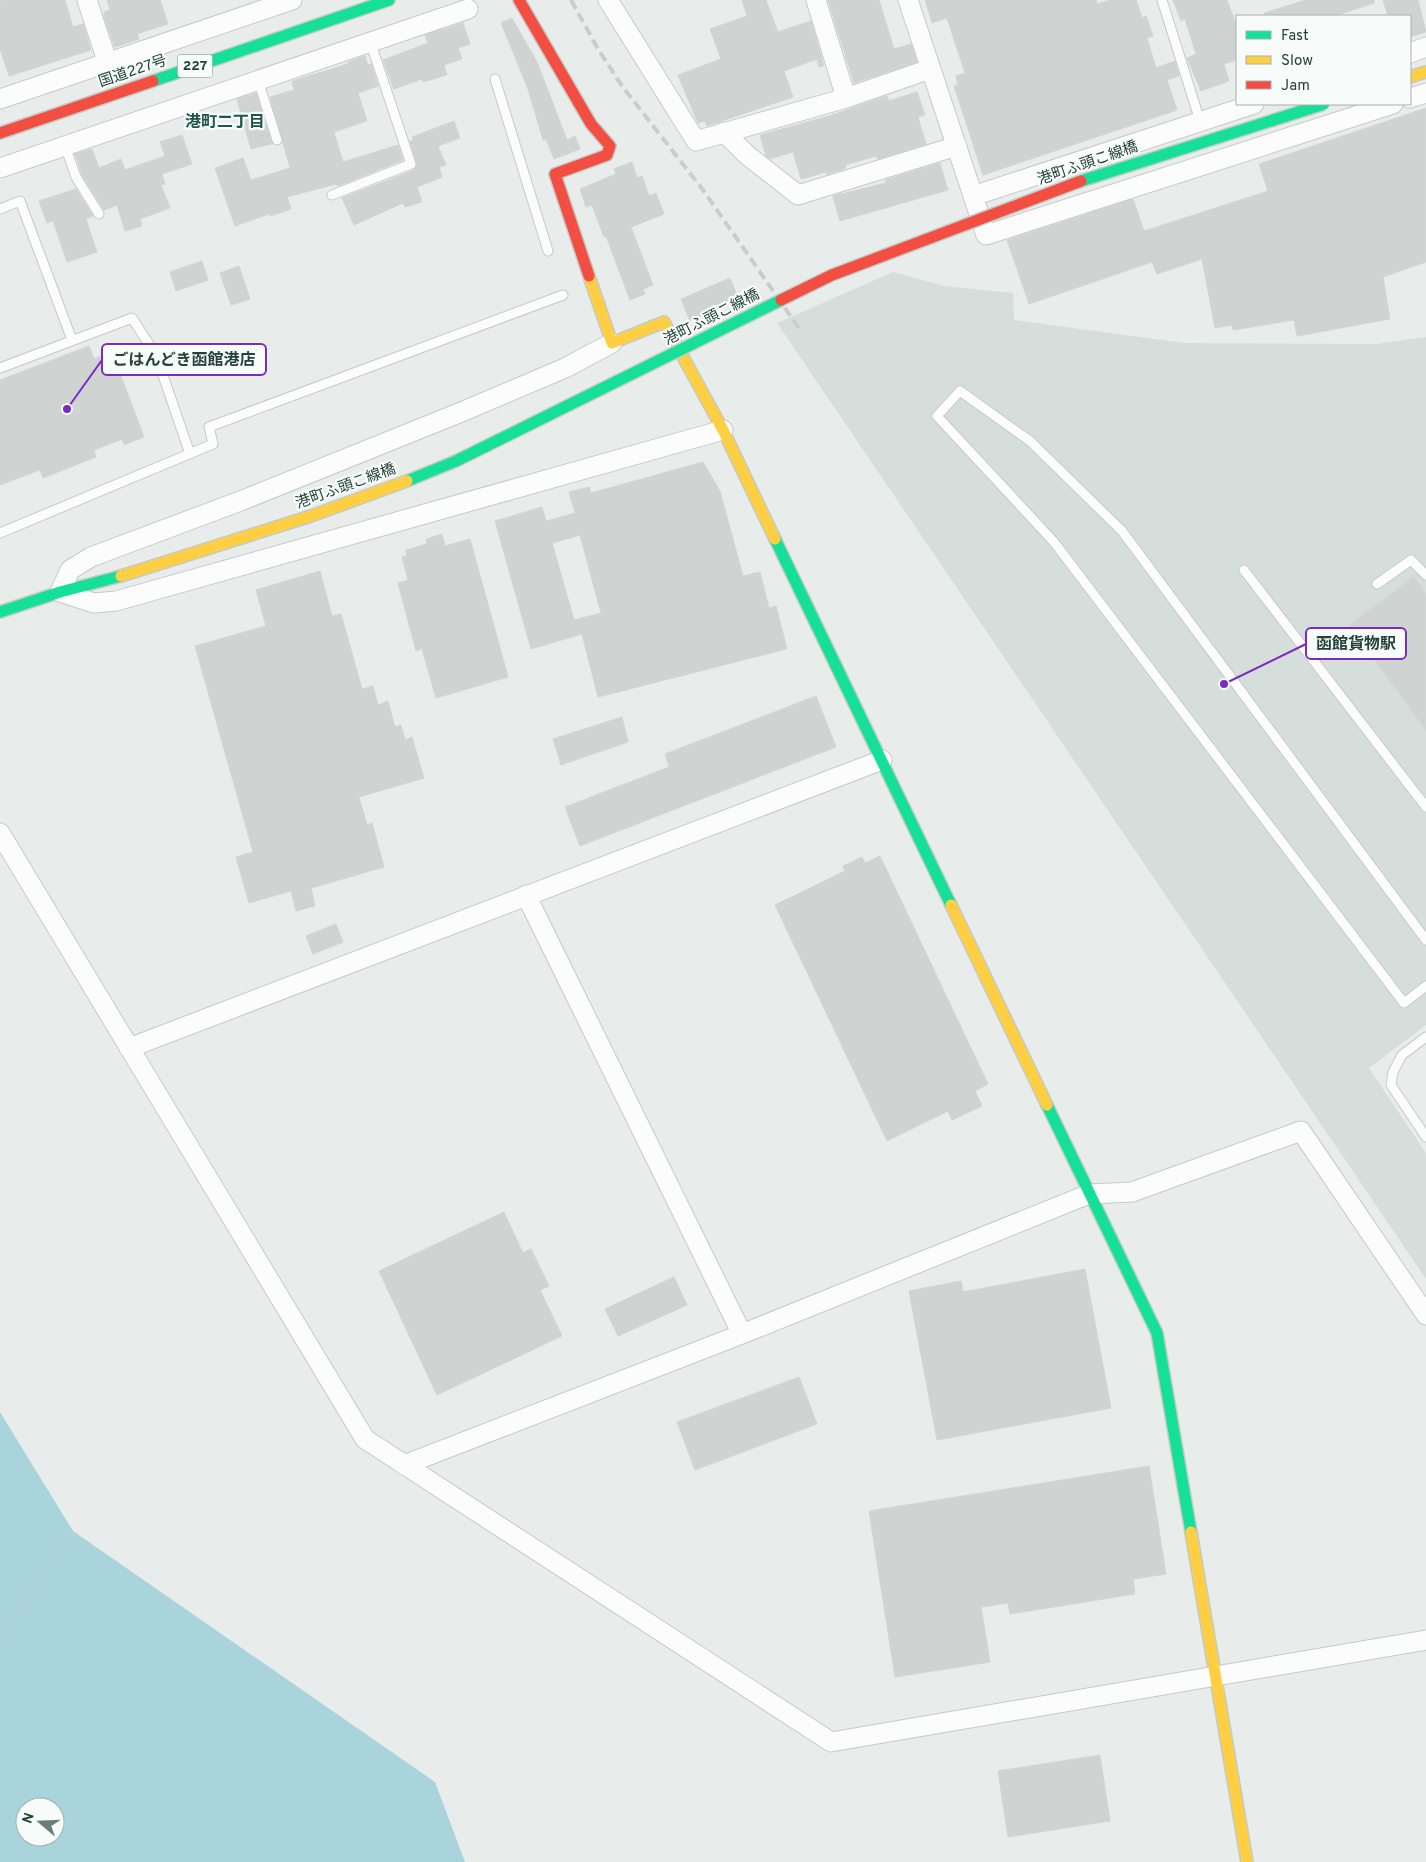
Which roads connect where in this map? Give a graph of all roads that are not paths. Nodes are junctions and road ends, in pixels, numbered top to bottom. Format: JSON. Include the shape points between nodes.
{"nodes":[{"id":1,"x":88,"y":0,"type":"edge"},
{"id":2,"x":292,"y":0,"type":"edge"},
{"id":3,"x":389,"y":0,"type":"edge"},
{"id":4,"x":519,"y":0,"type":"edge"},
{"id":5,"x":608,"y":0,"type":"edge"},
{"id":6,"x":816,"y":0,"type":"edge"},
{"id":7,"x":908,"y":0,"type":"edge"},
{"id":8,"x":1162,"y":0,"type":"edge"},
{"id":9,"x":468,"y":9,"type":"dead end"},
{"id":10,"x":370,"y":41,"type":"junction"},
{"id":11,"x":1426,"y":47,"type":"edge"},
{"id":12,"x":1411,"y":53,"type":"edge"},
{"id":13,"x":108,"y":64,"type":"junction"},
{"id":14,"x":930,"y":70,"type":"junction"},
{"id":15,"x":1426,"y":72,"type":"edge"},
{"id":16,"x":1411,"y":77,"type":"edge"},
{"id":17,"x":495,"y":79,"type":"dead end"},
{"id":18,"x":258,"y":80,"type":"junction"},
{"id":19,"x":1426,"y":93,"type":"edge"},
{"id":20,"x":846,"y":98,"type":"junction"},
{"id":21,"x":1411,"y":98,"type":"edge"},
{"id":22,"x":0,"y":99,"type":"edge"},
{"id":23,"x":1251,"y":105,"type":"edge"},
{"id":24,"x":1321,"y":105,"type":"edge"},
{"id":25,"x":1390,"y":105,"type":"edge"},
{"id":26,"x":1200,"y":121,"type":"junction"},
{"id":27,"x":724,"y":132,"type":"junction"},
{"id":28,"x":0,"y":133,"type":"edge"},
{"id":29,"x":277,"y":140,"type":"dead end"},
{"id":30,"x":65,"y":146,"type":"junction"},
{"id":31,"x":957,"y":146,"type":"junction"},
{"id":32,"x":0,"y":168,"type":"edge"},
{"id":33,"x":332,"y":195,"type":"dead end"},
{"id":34,"x":973,"y":196,"type":"junction"},
{"id":35,"x":0,"y":209,"type":"edge"},
{"id":36,"x":99,"y":214,"type":"dead end"},
{"id":37,"x":548,"y":251,"type":"dead end"},
{"id":38,"x":563,"y":295,"type":"dead end"},
{"id":39,"x":72,"y":340,"type":"junction"},
{"id":40,"x":612,"y":343,"type":"junction"},
{"id":41,"x":0,"y":368,"type":"edge"},
{"id":42,"x":723,"y":430,"type":"junction"},
{"id":43,"x":190,"y":454,"type":"junction"},
{"id":44,"x":0,"y":533,"type":"edge"},
{"id":45,"x":1244,"y":570,"type":"dead end"},
{"id":46,"x":1426,"y":574,"type":"edge"},
{"id":47,"x":1376,"y":584,"type":"dead end"},
{"id":48,"x":60,"y":592,"type":"junction"},
{"id":49,"x":0,"y":612,"type":"edge"},
{"id":50,"x":882,"y":760,"type":"junction"},
{"id":51,"x":1426,"y":807,"type":"edge"},
{"id":52,"x":0,"y":833,"type":"edge"},
{"id":53,"x":526,"y":895,"type":"junction"},
{"id":54,"x":1426,"y":940,"type":"edge"},
{"id":55,"x":1426,"y":986,"type":"edge"},
{"id":56,"x":1426,"y":1037,"type":"edge"},
{"id":57,"x":129,"y":1048,"type":"junction"},
{"id":58,"x":1426,"y":1137,"type":"edge"},
{"id":59,"x":1089,"y":1194,"type":"junction"},
{"id":60,"x":1426,"y":1315,"type":"edge"},
{"id":61,"x":742,"y":1334,"type":"junction"},
{"id":62,"x":404,"y":1465,"type":"junction"},
{"id":63,"x":1426,"y":1640,"type":"edge"},
{"id":64,"x":1214,"y":1675,"type":"junction"},
{"id":65,"x":1247,"y":1862,"type":"edge"}],
"edges":[{"from":1,"to":13,"type":"street"},
{"from":2,"to":13,"type":"street"},
{"from":3,"to":28,"type":"main road","name":"国道227号","number":"227"},
{"from":4,"to":40,"type":"main road","via":[[591,124],[610,146],[607,155],[555,174]]},
{"from":5,"to":27,"type":"street","via":[[696,141]]},
{"from":6,"to":20,"type":"street"},
{"from":7,"to":14,"type":"street"},
{"from":8,"to":26,"type":"lane"},
{"from":9,"to":10,"type":"street"},
{"from":10,"to":18,"type":"street"},
{"from":10,"to":33,"type":"lane","via":[[411,164]]},
{"from":11,"to":12,"type":"street"},
{"from":13,"to":22,"type":"street"},
{"from":14,"to":20,"type":"street"},
{"from":14,"to":31,"type":"street"},
{"from":15,"to":16,"type":"main road"},
{"from":17,"to":37,"type":"lane"},
{"from":18,"to":29,"type":"lane"},
{"from":18,"to":30,"type":"street"},
{"from":19,"to":21,"type":"street"},
{"from":20,"to":27,"type":"street"},
{"from":23,"to":26,"type":"street"},
{"from":24,"to":48,"type":"main road","name":"港町ふ頭こ線橋","bridge":true,"via":[[1091,177],[832,275],[456,460],[382,491],[121,576]]},
{"from":25,"to":34,"type":"street","via":[[986,235]]},
{"from":26,"to":34,"type":"street"},
{"from":27,"to":31,"type":"street","via":[[747,155],[798,195]]},
{"from":30,"to":32,"type":"street"},
{"from":30,"to":36,"type":"lane","via":[[76,177]]},
{"from":31,"to":34,"type":"street"},
{"from":35,"to":39,"type":"lane","via":[[20,201]]},
{"from":38,"to":43,"type":"lane","via":[[209,428],[213,444]]},
{"from":39,"to":41,"type":"lane"},
{"from":39,"to":43,"type":"lane","via":[[132,318],[156,355]]},
{"from":40,"to":42,"type":"main road","via":[[664,322]]},
{"from":40,"to":48,"type":"street","via":[[565,368],[459,413],[91,557],[70,570]]},
{"from":42,"to":48,"type":"street","via":[[116,601],[94,603]]},
{"from":42,"to":50,"type":"main road"},
{"from":43,"to":44,"type":"lane"},
{"from":45,"to":51,"type":"lane"},
{"from":46,"to":47,"type":"lane","via":[[1410,560]]},
{"from":48,"to":49,"type":"main road","name":"港町ふ頭こ線橋"},
{"from":50,"to":53,"type":"street"},
{"from":50,"to":59,"type":"main road"},
{"from":52,"to":57,"type":"street"},
{"from":53,"to":57,"type":"street"},
{"from":53,"to":61,"type":"street"},
{"from":54,"to":55,"type":"lane","via":[[1122,531],[1030,441],[960,391],[937,416],[1054,542],[1404,1003]]},
{"from":56,"to":58,"type":"lane","via":[[1402,1055],[1391,1084]]},
{"from":57,"to":62,"type":"street","via":[[365,1439]]},
{"from":59,"to":60,"type":"street","via":[[1132,1192],[1301,1131]]},
{"from":59,"to":61,"type":"street"},
{"from":59,"to":64,"type":"main road","via":[[1157,1333]]},
{"from":61,"to":62,"type":"street"},
{"from":62,"to":64,"type":"street","via":[[831,1742]]},
{"from":63,"to":64,"type":"street"},
{"from":64,"to":65,"type":"main road"}]}
